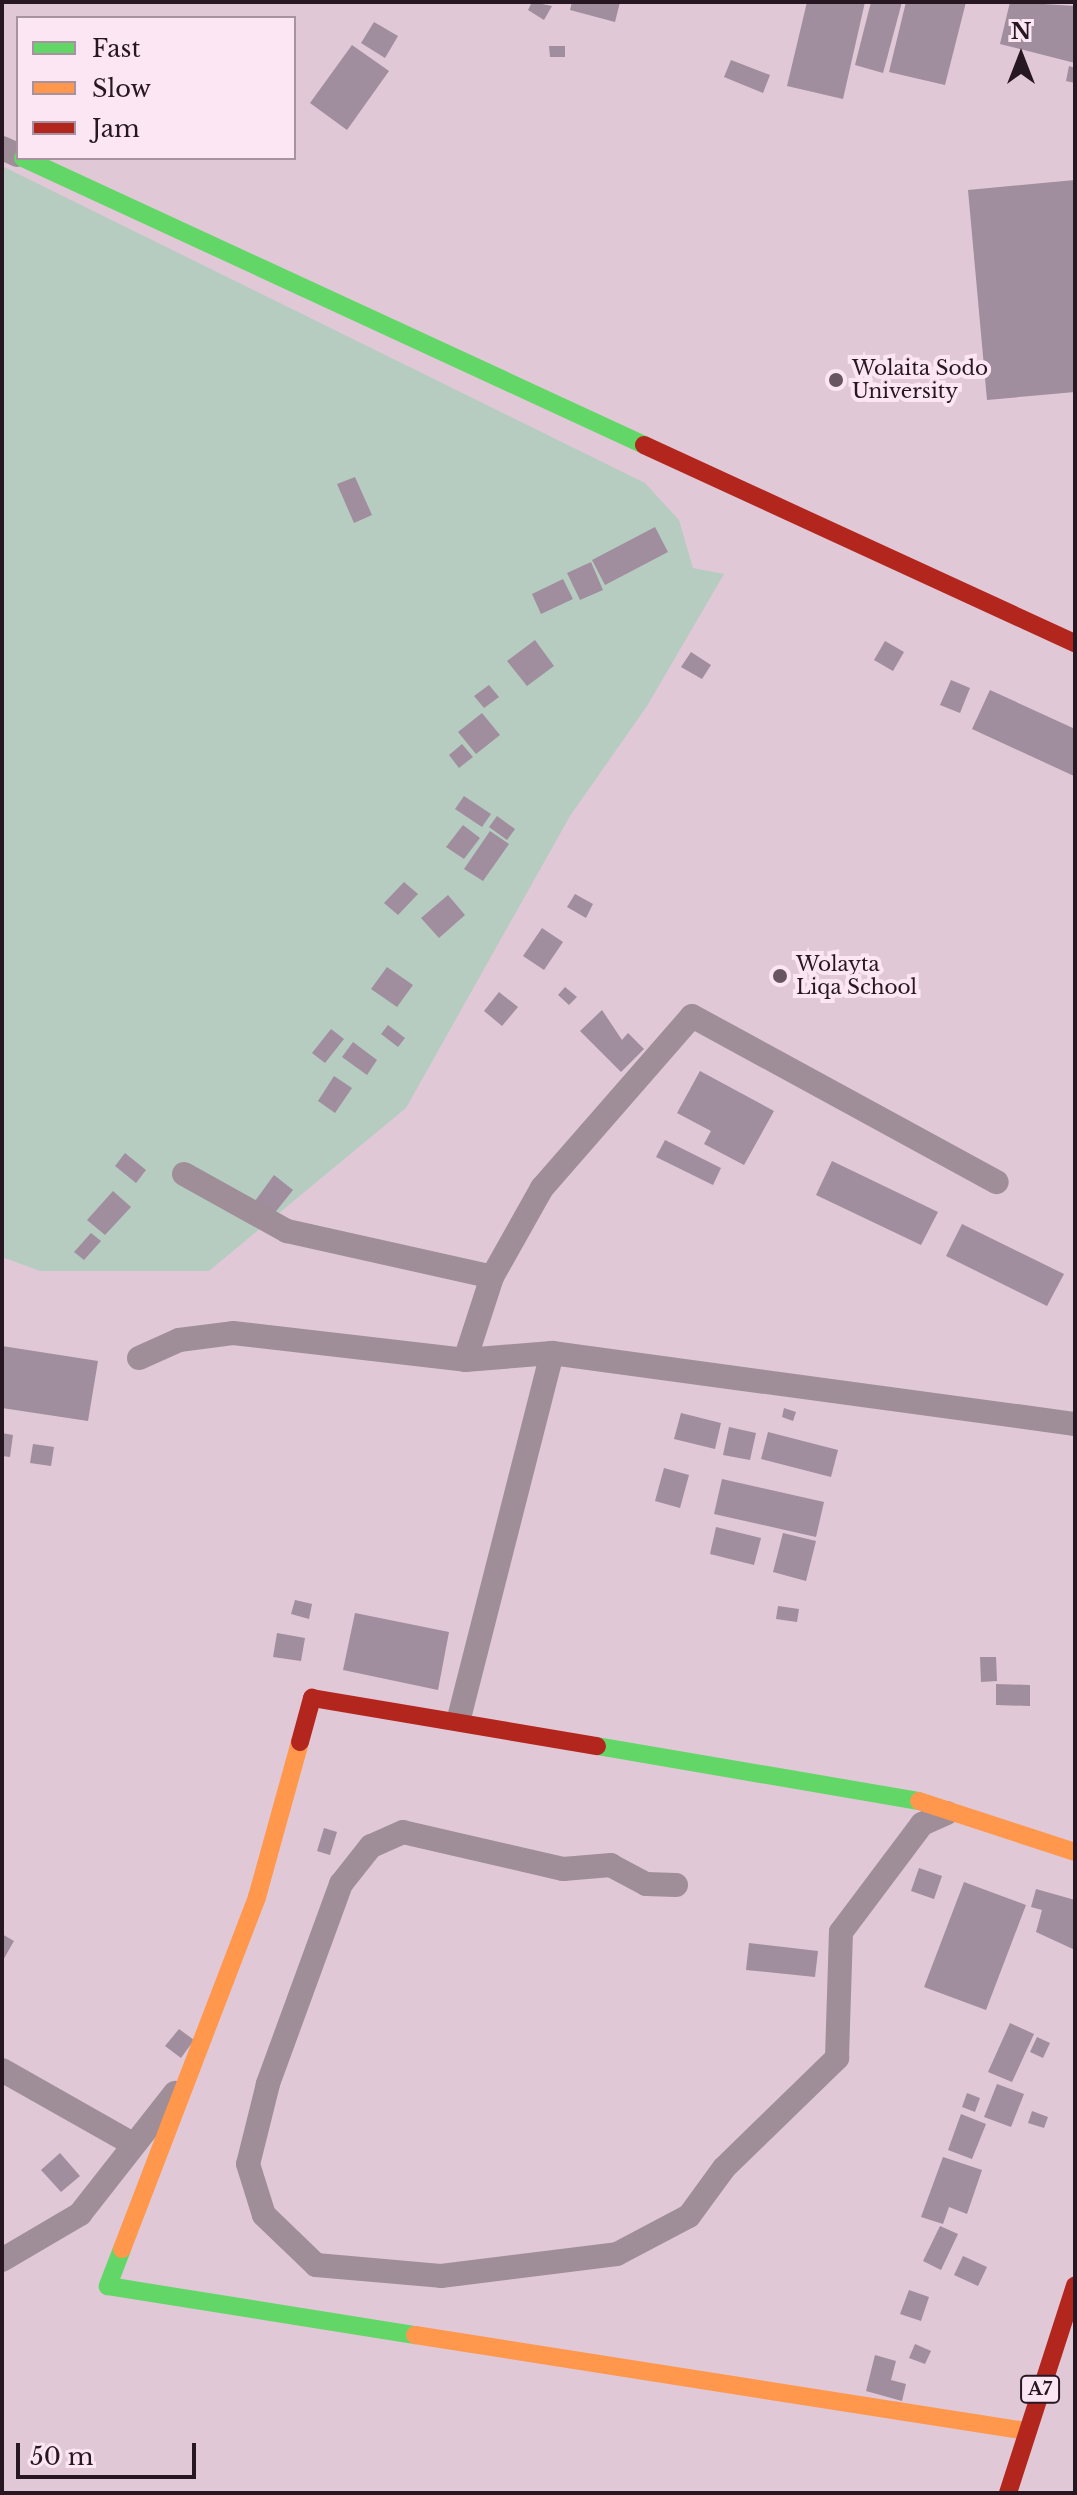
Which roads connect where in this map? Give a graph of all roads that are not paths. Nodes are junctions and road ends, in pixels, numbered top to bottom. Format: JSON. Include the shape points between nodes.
{"nodes":[{"id":1,"x":28,"y":160,"type":"edge"},
{"id":2,"x":1075,"y":643,"type":"edge"},
{"id":3,"x":184,"y":1174,"type":"dead end"},
{"id":4,"x":997,"y":1182,"type":"dead end"},
{"id":5,"x":492,"y":1277,"type":"junction"},
{"id":6,"x":552,"y":1353,"type":"junction"},
{"id":7,"x":139,"y":1358,"type":"dead end"},
{"id":8,"x":465,"y":1360,"type":"junction"},
{"id":9,"x":1075,"y":1424,"type":"edge"},
{"id":10,"x":459,"y":1718,"type":"junction"},
{"id":11,"x":947,"y":1813,"type":"junction"},
{"id":12,"x":1075,"y":1852,"type":"edge"},
{"id":13,"x":676,"y":1885,"type":"dead end"},
{"id":14,"x":2,"y":2070,"type":"edge"},
{"id":15,"x":187,"y":2079,"type":"junction"},
{"id":16,"x":131,"y":2143,"type":"junction"},
{"id":17,"x":2,"y":2260,"type":"edge"},
{"id":18,"x":1075,"y":2286,"type":"edge"},
{"id":19,"x":1026,"y":2431,"type":"junction"},
{"id":20,"x":1008,"y":2493,"type":"edge"}],
"edges":[{"from":1,"to":2,"type":"main road"},
{"from":3,"to":5,"type":"street","via":[[287,1231]]},
{"from":4,"to":5,"type":"street","via":[[692,1016],[542,1188]]},
{"from":5,"to":8,"type":"street"},
{"from":6,"to":8,"type":"street"},
{"from":6,"to":9,"type":"street"},
{"from":6,"to":10,"type":"street"},
{"from":7,"to":8,"type":"street","via":[[179,1340],[233,1333]]},
{"from":10,"to":11,"type":"main road","via":[[924,1802]]},
{"from":10,"to":15,"type":"main road","via":[[312,1698],[257,1897]]},
{"from":11,"to":12,"type":"main road"},
{"from":11,"to":13,"type":"street","via":[[922,1824],[841,1932],[837,2058],[724,2168],[689,2216],[617,2254],[441,2276],[316,2265],[264,2215],[248,2164],[268,2084],[341,1884],[371,1846],[403,1832],[563,1869],[611,1865],[646,1884]]},
{"from":14,"to":16,"type":"street"},
{"from":15,"to":16,"type":"street"},
{"from":15,"to":19,"type":"main road","via":[[108,2286]]},
{"from":16,"to":17,"type":"street","via":[[80,2214]]},
{"from":18,"to":19,"type":"main road","number":"A7"},
{"from":19,"to":20,"type":"main road","number":"A7"}]}
